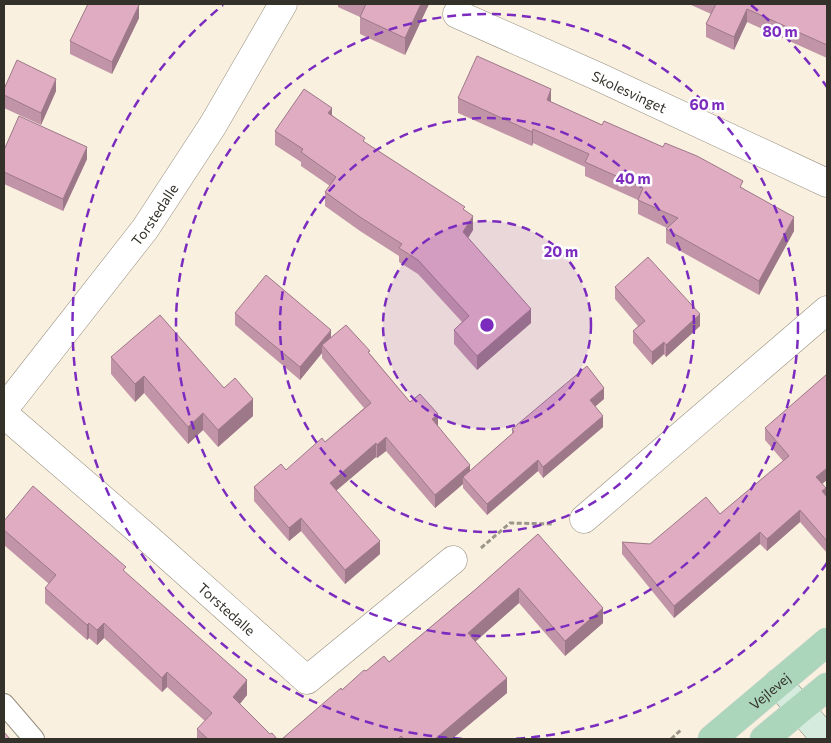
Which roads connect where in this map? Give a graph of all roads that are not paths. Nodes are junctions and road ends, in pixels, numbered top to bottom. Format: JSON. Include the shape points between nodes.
{"nodes":[{"id":1,"x":283,"y":4,"type":"edge"},
{"id":2,"x":458,"y":14,"type":"dead end"},
{"id":3,"x":827,"y":183,"type":"edge"},
{"id":4,"x":827,"y":310,"type":"edge"},
{"id":5,"x":4,"y":409,"type":"edge"},
{"id":6,"x":4,"y":414,"type":"edge"},
{"id":7,"x":584,"y":519,"type":"road end"},
{"id":8,"x":453,"y":560,"type":"road end"},
{"id":9,"x":827,"y":642,"type":"edge"},
{"id":10,"x":778,"y":683,"type":"junction"},
{"id":11,"x":827,"y":687,"type":"edge"},
{"id":12,"x":4,"y":704,"type":"edge"},
{"id":13,"x":801,"y":710,"type":"junction"},
{"id":14,"x":34,"y":739,"type":"edge"},
{"id":15,"x":712,"y":739,"type":"edge"},
{"id":16,"x":764,"y":739,"type":"edge"},
{"id":17,"x":826,"y":739,"type":"edge"}],
"edges":[{"from":1,"to":5,"type":"street","name":"Torstedalle","via":[[213,125],[145,229]]},
{"from":2,"to":3,"type":"street","name":"Skolesvinget"},
{"from":4,"to":7,"type":"street"},
{"from":6,"to":8,"type":"street","name":"Torstedalle","via":[[307,680]]},
{"from":9,"to":10,"type":"main road","name":"Vejlevej"},
{"from":10,"to":13,"type":"street"},
{"from":10,"to":15,"type":"main road","name":"Vejlevej"},
{"from":11,"to":13,"type":"main road"},
{"from":12,"to":14,"type":"lane"},
{"from":13,"to":16,"type":"main road"},
{"from":13,"to":17,"type":"street"}]}
